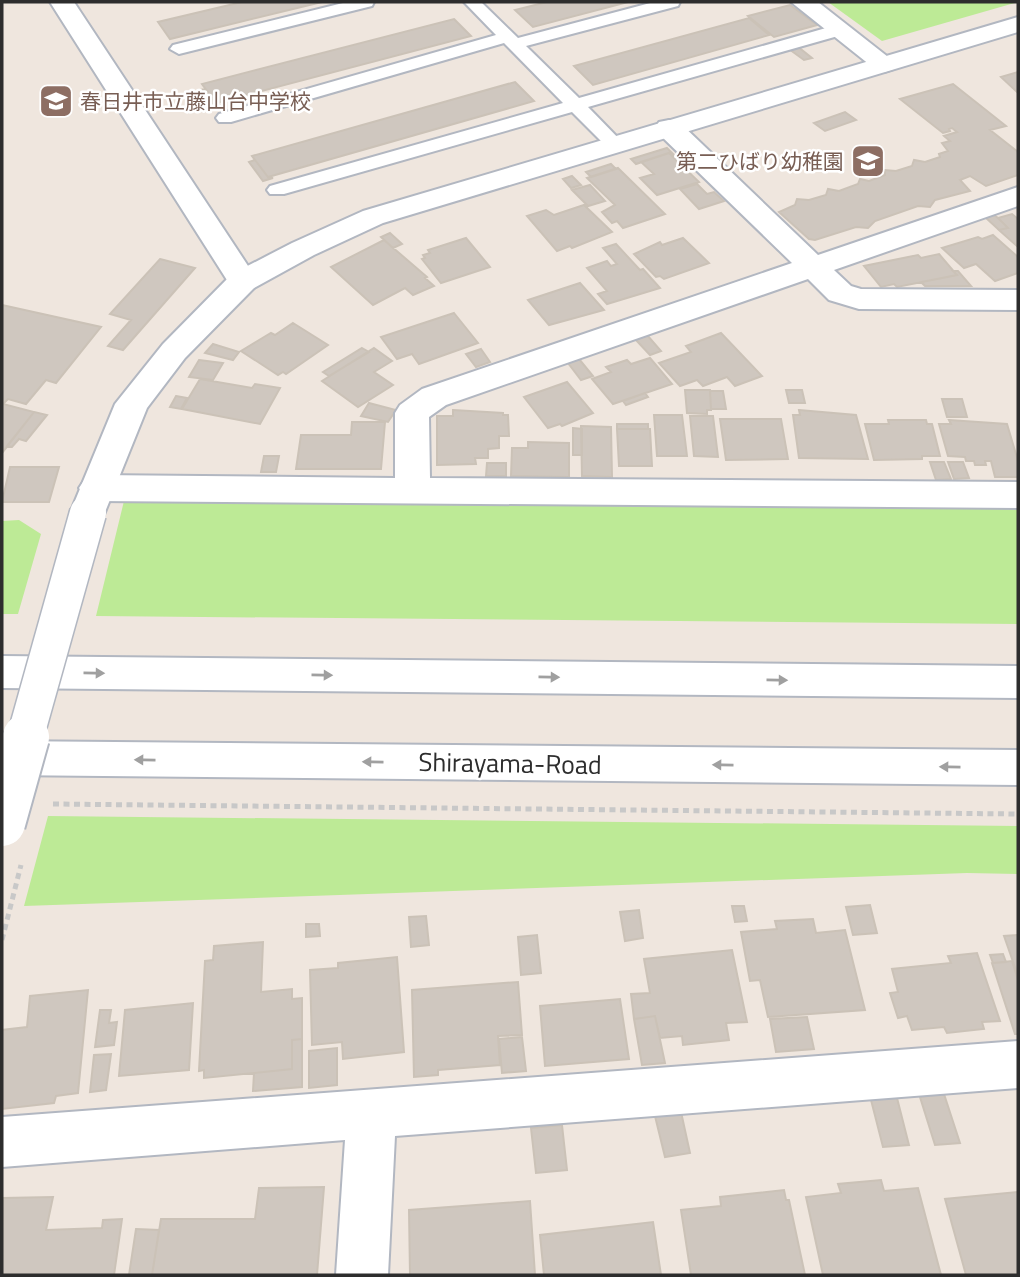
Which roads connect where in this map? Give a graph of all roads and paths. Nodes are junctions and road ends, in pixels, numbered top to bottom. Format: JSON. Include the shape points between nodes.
{"nodes":[{"id":1,"x":62,"y":2,"type":"edge"},
{"id":2,"x":366,"y":2,"type":"edge"},
{"id":3,"x":472,"y":2,"type":"edge"},
{"id":4,"x":671,"y":2,"type":"edge"},
{"id":5,"x":803,"y":2,"type":"edge"},
{"id":6,"x":1018,"y":24,"type":"edge"},
{"id":7,"x":839,"y":30,"type":"junction"},
{"id":8,"x":512,"y":41,"type":"junction"},
{"id":9,"x":179,"y":49,"type":"dead end"},
{"id":10,"x":884,"y":64,"type":"junction"},
{"id":11,"x":576,"y":104,"type":"junction"},
{"id":12,"x":225,"y":118,"type":"dead end"},
{"id":13,"x":669,"y":128,"type":"junction"},
{"id":14,"x":615,"y":144,"type":"junction"},
{"id":15,"x":277,"y":190,"type":"dead end"},
{"id":16,"x":1018,"y":196,"type":"edge"},
{"id":17,"x":813,"y":268,"type":"junction"},
{"id":18,"x":243,"y":281,"type":"junction"},
{"id":19,"x":1018,"y":300,"type":"edge"},
{"id":20,"x":413,"y":490,"type":"junction"},
{"id":21,"x":1018,"y":495,"type":"edge"},
{"id":22,"x":92,"y":501,"type":"junction"},
{"id":23,"x":2,"y":672,"type":"edge"},
{"id":24,"x":1018,"y":682,"type":"edge"},
{"id":25,"x":2,"y":758,"type":"edge"},
{"id":26,"x":1018,"y":768,"type":"edge"},
{"id":27,"x":44,"y":804,"type":"dead end"},
{"id":28,"x":1018,"y":814,"type":"edge"},
{"id":29,"x":13,"y":838,"type":"edge"},
{"id":30,"x":2,"y":940,"type":"edge"},
{"id":31,"x":1018,"y":1064,"type":"edge"},
{"id":32,"x":371,"y":1113,"type":"junction"},
{"id":33,"x":2,"y":1142,"type":"edge"},
{"id":34,"x":362,"y":1275,"type":"edge"}],
"edges":[{"from":1,"to":18,"type":"street"},
{"from":2,"to":9,"type":"lane"},
{"from":3,"to":8,"type":"lane"},
{"from":4,"to":8,"type":"lane"},
{"from":5,"to":7,"type":"street"},
{"from":6,"to":10,"type":"street"},
{"from":7,"to":10,"type":"street"},
{"from":7,"to":11,"type":"lane"},
{"from":8,"to":11,"type":"lane"},
{"from":8,"to":12,"type":"lane"},
{"from":10,"to":13,"type":"street"},
{"from":11,"to":14,"type":"lane"},
{"from":11,"to":15,"type":"lane"},
{"from":13,"to":14,"type":"street"},
{"from":13,"to":17,"type":"street"},
{"from":14,"to":18,"type":"street","via":[[373,217]]},
{"from":16,"to":17,"type":"street"},
{"from":17,"to":19,"type":"street","via":[[839,293],[859,299]]},
{"from":17,"to":20,"type":"street","via":[[434,397],[412,413]]},
{"from":18,"to":22,"type":"street","via":[[174,351],[132,404]]},
{"from":20,"to":21,"type":"street"},
{"from":20,"to":22,"type":"street"},
{"from":22,"to":29,"type":"street","bridge":true},
{"from":23,"to":24,"type":"street","one_way":true},
{"from":26,"to":25,"type":"street","name":"Shirayama-Road","one_way":true},
{"from":27,"to":28,"type":"path"},
{"from":29,"to":30,"type":"path"},
{"from":31,"to":32,"type":"street"},
{"from":32,"to":33,"type":"street"},
{"from":32,"to":34,"type":"street"}]}
